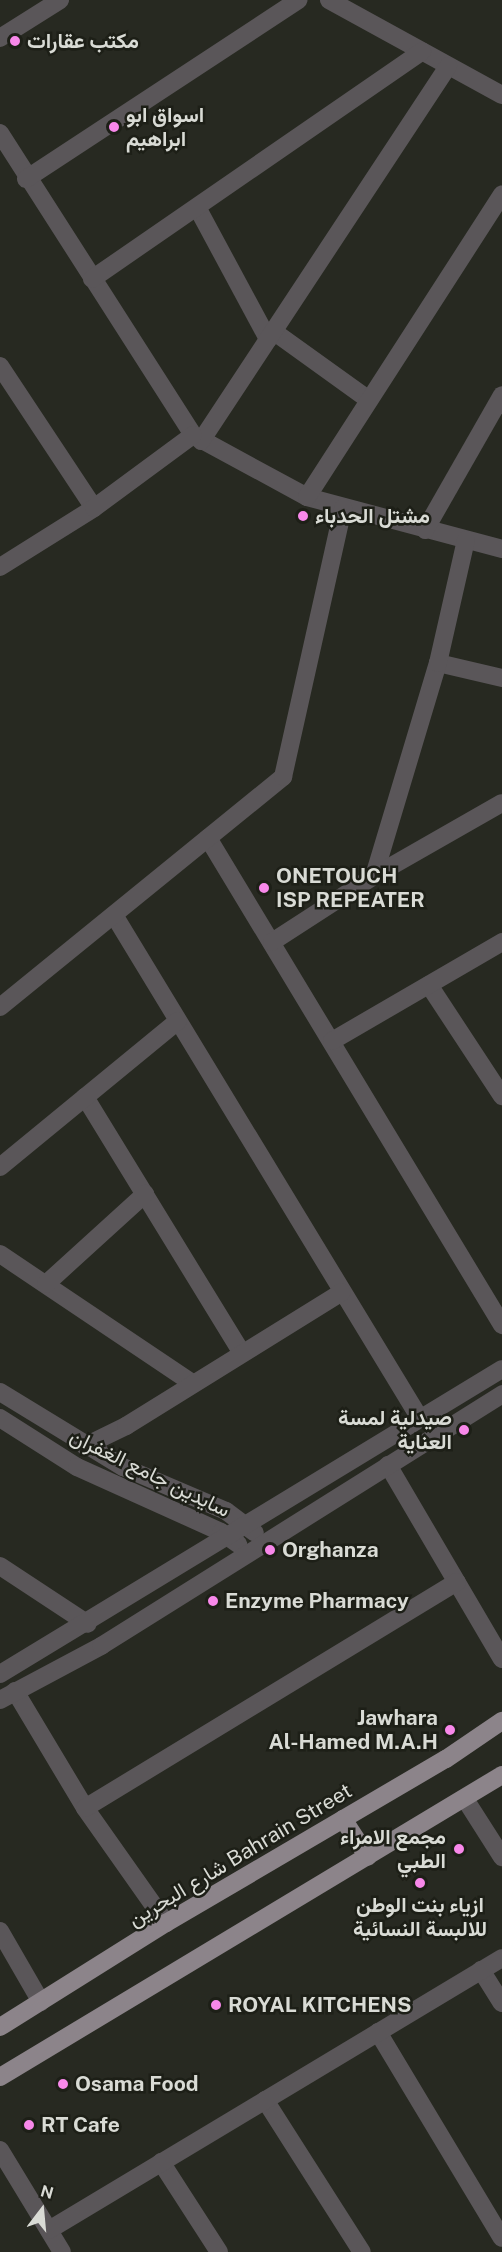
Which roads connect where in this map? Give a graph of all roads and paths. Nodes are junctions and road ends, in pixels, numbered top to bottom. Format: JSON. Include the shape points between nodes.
{"nodes":[{"id":1,"x":60,"y":0,"type":"edge"},
{"id":2,"x":299,"y":0,"type":"edge"},
{"id":3,"x":328,"y":0,"type":"edge"},
{"id":4,"x":0,"y":38,"type":"edge"},
{"id":5,"x":422,"y":51,"type":"junction"},
{"id":6,"x":448,"y":66,"type":"junction"},
{"id":7,"x":502,"y":95,"type":"edge"},
{"id":8,"x":0,"y":133,"type":"edge"},
{"id":9,"x":26,"y":179,"type":"junction"},
{"id":10,"x":502,"y":194,"type":"edge"},
{"id":11,"x":198,"y":209,"type":"junction"},
{"id":12,"x":92,"y":279,"type":"junction"},
{"id":13,"x":271,"y":335,"type":"junction"},
{"id":14,"x":0,"y":366,"type":"edge"},
{"id":15,"x":502,"y":395,"type":"edge"},
{"id":16,"x":369,"y":400,"type":"junction"},
{"id":17,"x":197,"y":438,"type":"junction"},
{"id":18,"x":306,"y":497,"type":"junction"},
{"id":19,"x":94,"y":508,"type":"junction"},
{"id":20,"x":343,"y":508,"type":"junction"},
{"id":21,"x":425,"y":530,"type":"junction"},
{"id":22,"x":466,"y":540,"type":"junction"},
{"id":23,"x":502,"y":549,"type":"edge"},
{"id":24,"x":0,"y":567,"type":"edge"},
{"id":25,"x":438,"y":663,"type":"junction"},
{"id":26,"x":502,"y":678,"type":"edge"},
{"id":27,"x":502,"y":803,"type":"edge"},
{"id":28,"x":208,"y":838,"type":"junction"},
{"id":29,"x":374,"y":876,"type":"junction"},
{"id":30,"x":114,"y":915,"type":"junction"},
{"id":31,"x":272,"y":942,"type":"junction"},
{"id":32,"x":502,"y":942,"type":"edge"},
{"id":33,"x":429,"y":985,"type":"junction"},
{"id":34,"x":0,"y":1007,"type":"edge"},
{"id":35,"x":178,"y":1021,"type":"junction"},
{"id":36,"x":332,"y":1041,"type":"junction"},
{"id":37,"x":502,"y":1096,"type":"edge"},
{"id":38,"x":86,"y":1097,"type":"junction"},
{"id":39,"x":0,"y":1167,"type":"edge"},
{"id":40,"x":145,"y":1194,"type":"junction"},
{"id":41,"x":0,"y":1254,"type":"edge"},
{"id":42,"x":46,"y":1284,"type":"junction"},
{"id":43,"x":342,"y":1292,"type":"junction"},
{"id":44,"x":502,"y":1325,"type":"edge"},
{"id":45,"x":242,"y":1353,"type":"junction"},
{"id":46,"x":502,"y":1369,"type":"edge"},
{"id":47,"x":192,"y":1383,"type":"junction"},
{"id":48,"x":0,"y":1392,"type":"edge"},
{"id":49,"x":502,"y":1394,"type":"edge"},
{"id":50,"x":419,"y":1417,"type":"junction"},
{"id":51,"x":0,"y":1418,"type":"edge"},
{"id":52,"x":85,"y":1446,"type":"junction"},
{"id":53,"x":388,"y":1465,"type":"junction"},
{"id":54,"x":249,"y":1526,"type":"junction"},
{"id":55,"x":231,"y":1537,"type":"junction"},
{"id":56,"x":262,"y":1545,"type":"junction"},
{"id":57,"x":245,"y":1555,"type":"junction"},
{"id":58,"x":0,"y":1566,"type":"edge"},
{"id":59,"x":457,"y":1582,"type":"junction"},
{"id":60,"x":88,"y":1624,"type":"junction"},
{"id":61,"x":502,"y":1659,"type":"edge"},
{"id":62,"x":0,"y":1674,"type":"edge"},
{"id":63,"x":8,"y":1695,"type":"edge"},
{"id":64,"x":502,"y":1721,"type":"edge"},
{"id":65,"x":502,"y":1776,"type":"edge"},
{"id":66,"x":465,"y":1799,"type":"junction"},
{"id":67,"x":84,"y":1808,"type":"junction"},
{"id":68,"x":343,"y":1819,"type":"junction"},
{"id":69,"x":368,"y":1857,"type":"junction"},
{"id":70,"x":502,"y":1857,"type":"edge"},
{"id":71,"x":166,"y":1923,"type":"junction"},
{"id":72,"x":0,"y":1931,"type":"edge"},
{"id":73,"x":502,"y":1958,"type":"edge"},
{"id":74,"x":481,"y":1970,"type":"junction"},
{"id":75,"x":41,"y":2002,"type":"junction"},
{"id":76,"x":502,"y":2003,"type":"edge"},
{"id":77,"x":0,"y":2027,"type":"edge"},
{"id":78,"x":378,"y":2032,"type":"junction"},
{"id":79,"x":0,"y":2077,"type":"edge"},
{"id":80,"x":265,"y":2100,"type":"junction"},
{"id":81,"x":0,"y":2150,"type":"edge"},
{"id":82,"x":161,"y":2162,"type":"junction"},
{"id":83,"x":49,"y":2230,"type":"junction"},
{"id":84,"x":502,"y":2238,"type":"edge"},
{"id":85,"x":62,"y":2252,"type":"edge"},
{"id":86,"x":219,"y":2252,"type":"edge"},
{"id":87,"x":362,"y":2252,"type":"edge"}],
"edges":[{"from":1,"to":4,"type":"street"},
{"from":2,"to":9,"type":"street"},
{"from":3,"to":5,"type":"street"},
{"from":5,"to":6,"type":"street"},
{"from":5,"to":11,"type":"street"},
{"from":6,"to":7,"type":"street"},
{"from":6,"to":13,"type":"street"},
{"from":8,"to":9,"type":"street"},
{"from":9,"to":12,"type":"street"},
{"from":10,"to":16,"type":"street"},
{"from":11,"to":12,"type":"street"},
{"from":11,"to":13,"type":"street"},
{"from":12,"to":17,"type":"street"},
{"from":13,"to":16,"type":"street"},
{"from":13,"to":17,"type":"street"},
{"from":14,"to":19,"type":"street"},
{"from":15,"to":21,"type":"street"},
{"from":16,"to":18,"type":"street"},
{"from":17,"to":18,"type":"street"},
{"from":17,"to":19,"type":"street"},
{"from":18,"to":20,"type":"street"},
{"from":19,"to":24,"type":"street"},
{"from":20,"to":21,"type":"street"},
{"from":20,"to":28,"type":"street","via":[[283,777]]},
{"from":21,"to":22,"type":"street"},
{"from":22,"to":23,"type":"street"},
{"from":22,"to":25,"type":"street"},
{"from":25,"to":26,"type":"street"},
{"from":25,"to":29,"type":"street"},
{"from":27,"to":29,"type":"street"},
{"from":28,"to":30,"type":"street"},
{"from":28,"to":31,"type":"street"},
{"from":29,"to":31,"type":"street"},
{"from":30,"to":34,"type":"street"},
{"from":30,"to":35,"type":"street"},
{"from":31,"to":36,"type":"street"},
{"from":32,"to":33,"type":"street"},
{"from":33,"to":36,"type":"street"},
{"from":33,"to":37,"type":"street"},
{"from":35,"to":38,"type":"street"},
{"from":35,"to":43,"type":"street"},
{"from":36,"to":44,"type":"street"},
{"from":38,"to":39,"type":"street"},
{"from":38,"to":40,"type":"street"},
{"from":40,"to":42,"type":"street"},
{"from":40,"to":45,"type":"street"},
{"from":41,"to":42,"type":"street"},
{"from":42,"to":47,"type":"street"},
{"from":43,"to":45,"type":"street"},
{"from":43,"to":50,"type":"street"},
{"from":45,"to":47,"type":"street"},
{"from":46,"to":50,"type":"street"},
{"from":47,"to":52,"type":"street"},
{"from":48,"to":52,"type":"street","name":"سايدين جامع الغفران"},
{"from":49,"to":53,"type":"street"},
{"from":50,"to":54,"type":"street"},
{"from":51,"to":55,"type":"street","name":"سايدين جامع الغفران","via":[[78,1467]]},
{"from":52,"to":54,"type":"street","name":"سايدين جامع الغفران","via":[[123,1467],[226,1511]]},
{"from":53,"to":56,"type":"street"},
{"from":53,"to":59,"type":"street"},
{"from":54,"to":55,"type":"street"},
{"from":54,"to":56,"type":"street","name":"سايدين جامع الغفران"},
{"from":55,"to":57,"type":"street","name":"سايدين جامع الغفران"},
{"from":55,"to":60,"type":"street"},
{"from":56,"to":57,"type":"street"},
{"from":57,"to":63,"type":"street","via":[[101,1646]]},
{"from":58,"to":60,"type":"street"},
{"from":59,"to":61,"type":"street"},
{"from":59,"to":67,"type":"street"},
{"from":60,"to":62,"type":"street"},
{"from":63,"to":67,"type":"street"},
{"from":64,"to":68,"type":"main road","name":"شارع البحرين Bahrain Street"},
{"from":65,"to":66,"type":"main road"},
{"from":66,"to":69,"type":"main road"},
{"from":66,"to":70,"type":"street"},
{"from":67,"to":71,"type":"street"},
{"from":68,"to":69,"type":"main road"},
{"from":68,"to":71,"type":"main road","name":"شارع البحرين Bahrain Street"},
{"from":69,"to":79,"type":"main road"},
{"from":71,"to":75,"type":"main road","name":"شارع البحرين Bahrain Street"},
{"from":72,"to":75,"type":"street"},
{"from":73,"to":74,"type":"street"},
{"from":74,"to":76,"type":"street"},
{"from":74,"to":78,"type":"street"},
{"from":75,"to":77,"type":"main road","name":"شارع البحرين Bahrain Street"},
{"from":78,"to":80,"type":"street"},
{"from":78,"to":84,"type":"street"},
{"from":80,"to":82,"type":"street"},
{"from":80,"to":87,"type":"street"},
{"from":81,"to":83,"type":"street"},
{"from":82,"to":83,"type":"street"},
{"from":82,"to":86,"type":"street"},
{"from":83,"to":85,"type":"street"}]}
